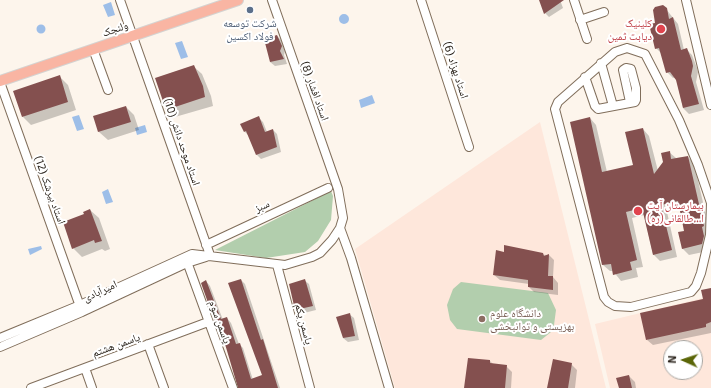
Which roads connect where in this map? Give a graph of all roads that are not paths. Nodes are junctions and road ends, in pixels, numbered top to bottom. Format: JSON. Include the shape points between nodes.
{"nodes":[{"id":1,"x":120,"y":0,"type":"edge"},
{"id":2,"x":238,"y":0,"type":"edge"},
{"id":3,"x":272,"y":0,"type":"edge"},
{"id":4,"x":421,"y":0,"type":"edge"},
{"id":5,"x":574,"y":0,"type":"edge"},
{"id":6,"x":686,"y":0,"type":"edge"},
{"id":7,"x":604,"y":12,"type":"dead end"},
{"id":8,"x":580,"y":20,"type":"junction"},
{"id":9,"x":133,"y":36,"type":"junction"},
{"id":10,"x":587,"y":40,"type":"dead end"},
{"id":11,"x":94,"y":49,"type":"junction"},
{"id":12,"x":601,"y":63,"type":"junction"},
{"id":13,"x":585,"y":78,"type":"junction"},
{"id":14,"x":0,"y":81,"type":"edge"},
{"id":15,"x":108,"y":90,"type":"dead end"},
{"id":16,"x":630,"y":102,"type":"dead end"},
{"id":17,"x":711,"y":105,"type":"edge"},
{"id":18,"x":614,"y":106,"type":"junction"},
{"id":19,"x":470,"y":147,"type":"dead end"},
{"id":20,"x":328,"y":188,"type":"dead end"},
{"id":21,"x":711,"y":203,"type":"edge"},
{"id":22,"x":340,"y":228,"type":"junction"},
{"id":23,"x":206,"y":245,"type":"junction"},
{"id":24,"x":210,"y":255,"type":"junction"},
{"id":25,"x":186,"y":259,"type":"junction"},
{"id":26,"x":276,"y":265,"type":"junction"},
{"id":27,"x":81,"y":309,"type":"junction"},
{"id":28,"x":208,"y":322,"type":"junction"},
{"id":29,"x":0,"y":338,"type":"edge"},
{"id":30,"x":148,"y":344,"type":"junction"},
{"id":31,"x":0,"y":347,"type":"edge"},
{"id":32,"x":85,"y":368,"type":"junction"},
{"id":33,"x":31,"y":388,"type":"edge"},
{"id":34,"x":92,"y":388,"type":"edge"},
{"id":35,"x":164,"y":388,"type":"edge"},
{"id":36,"x":233,"y":388,"type":"edge"},
{"id":37,"x":310,"y":388,"type":"edge"},
{"id":38,"x":389,"y":388,"type":"edge"}],
"edges":[{"from":1,"to":9,"type":"street","name":"استاد موحد دانش (10)"},
{"from":2,"to":9,"type":"main road","name":"ولنجک"},
{"from":3,"to":22,"type":"street","name":"استاد افشار (8)","via":[[338,189],[343,209]]},
{"from":4,"to":19,"type":"street","name":"استاد بهزاد (6)"},
{"from":5,"to":8,"type":"street"},
{"from":6,"to":17,"type":"street"},
{"from":7,"to":8,"type":"street"},
{"from":8,"to":10,"type":"street"},
{"from":9,"to":11,"type":"main road","name":"ولنجک"},
{"from":9,"to":23,"type":"street","name":"استاد موحد دانش (10)"},
{"from":11,"to":14,"type":"main road","name":"ولنجک"},
{"from":11,"to":15,"type":"street"},
{"from":12,"to":13,"type":"street"},
{"from":12,"to":18,"type":"street"},
{"from":12,"to":21,"type":"street","via":[[615,52],[627,48],[645,54],[679,120]]},
{"from":13,"to":18,"type":"street","via":[[596,108]]},
{"from":13,"to":21,"type":"street","via":[[558,102],[554,110],[604,297],[608,302],[615,306],[631,307],[691,292],[701,273],[710,235]]},
{"from":14,"to":27,"type":"street","name":"استاد بیرشک (12)"},
{"from":16,"to":18,"type":"street"},
{"from":20,"to":23,"type":"street","name":"سبز"},
{"from":22,"to":26,"type":"street","name":"امیرآبادی","via":[[320,252],[296,262]]},
{"from":22,"to":38,"type":"street"},
{"from":23,"to":24,"type":"street","name":"استاد موحد دانش (10)"},
{"from":24,"to":25,"type":"street","name":"امیرآبادی"},
{"from":24,"to":26,"type":"street","name":"امیرآبادی"},
{"from":25,"to":27,"type":"street","name":"امیرآبادی"},
{"from":25,"to":28,"type":"street","name":"یاسمن سوم"},
{"from":26,"to":37,"type":"street","name":"یاسمن یکم"},
{"from":27,"to":29,"type":"street","name":"امیرآبادی"},
{"from":27,"to":31,"type":"street","name":"امیرآبادی"},
{"from":28,"to":30,"type":"street","name":"یاسمن هشتم"},
{"from":28,"to":36,"type":"street","name":"یاسمن سوم"},
{"from":30,"to":32,"type":"street","name":"یاسمن هشتم"},
{"from":30,"to":35,"type":"street"},
{"from":32,"to":33,"type":"street","name":"یاسمن هشتم"},
{"from":32,"to":34,"type":"street"}]}
